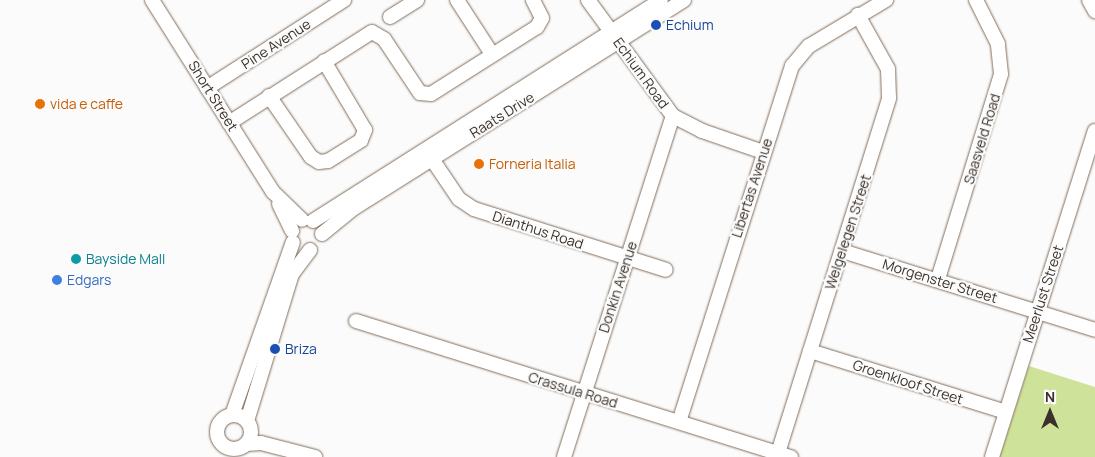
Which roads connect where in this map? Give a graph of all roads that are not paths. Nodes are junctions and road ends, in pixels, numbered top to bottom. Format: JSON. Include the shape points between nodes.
{"nodes":[{"id":1,"x":152,"y":0,"type":"edge"},
{"id":2,"x":344,"y":0,"type":"edge"},
{"id":3,"x":417,"y":0,"type":"edge"},
{"id":4,"x":457,"y":0,"type":"edge"},
{"id":5,"x":533,"y":0,"type":"edge"},
{"id":6,"x":588,"y":0,"type":"edge"},
{"id":7,"x":661,"y":0,"type":"edge"},
{"id":8,"x":684,"y":0,"type":"edge"},
{"id":9,"x":886,"y":0,"type":"edge"},
{"id":10,"x":976,"y":0,"type":"edge"},
{"id":11,"x":1089,"y":0,"type":"edge"},
{"id":12,"x":1095,"y":11,"type":"edge"},
{"id":13,"x":858,"y":15,"type":"junction"},
{"id":14,"x":390,"y":17,"type":"dead end"},
{"id":15,"x":614,"y":37,"type":"junction"},
{"id":16,"x":492,"y":54,"type":"junction"},
{"id":17,"x":324,"y":61,"type":"junction"},
{"id":18,"x":207,"y":88,"type":"junction"},
{"id":19,"x":269,"y":96,"type":"junction"},
{"id":20,"x":673,"y":116,"type":"junction"},
{"id":21,"x":229,"y":123,"type":"junction"},
{"id":22,"x":1095,"y":131,"type":"edge"},
{"id":23,"x":763,"y":152,"type":"junction"},
{"id":24,"x":432,"y":159,"type":"junction"},
{"id":25,"x":274,"y":192,"type":"junction"},
{"id":26,"x":307,"y":221,"type":"junction"},
{"id":27,"x":322,"y":234,"type":"junction"},
{"id":28,"x":292,"y":237,"type":"junction"},
{"id":29,"x":310,"y":250,"type":"junction"},
{"id":30,"x":842,"y":251,"type":"junction"},
{"id":31,"x":628,"y":259,"type":"junction"},
{"id":32,"x":666,"y":270,"type":"dead end"},
{"id":33,"x":938,"y":279,"type":"junction"},
{"id":34,"x":1037,"y":312,"type":"junction"},
{"id":35,"x":356,"y":321,"type":"dead end"},
{"id":36,"x":1095,"y":330,"type":"edge"},
{"id":37,"x":810,"y":351,"type":"junction"},
{"id":38,"x":584,"y":394,"type":"junction"},
{"id":39,"x":1006,"y":412,"type":"junction"},
{"id":40,"x":232,"y":415,"type":"junction"},
{"id":41,"x":679,"y":422,"type":"junction"},
{"id":42,"x":249,"y":425,"type":"junction"},
{"id":43,"x":220,"y":441,"type":"junction"},
{"id":44,"x":288,"y":449,"type":"junction"},
{"id":45,"x":239,"y":450,"type":"edge"},
{"id":46,"x":786,"y":456,"type":"edge"},
{"id":47,"x":219,"y":457,"type":"edge"},
{"id":48,"x":315,"y":457,"type":"edge"},
{"id":49,"x":564,"y":457,"type":"edge"},
{"id":50,"x":992,"y":457,"type":"edge"}],
"edges":[{"from":1,"to":18,"type":"street","name":"Short Street"},
{"from":2,"to":18,"type":"street","name":"Pine Avenue"},
{"from":3,"to":14,"type":"street"},
{"from":4,"to":16,"type":"street"},
{"from":5,"to":16,"type":"street","via":[[541,15],[539,24]]},
{"from":6,"to":15,"type":"street","name":"Echium Road"},
{"from":7,"to":15,"type":"street","name":"Raats Drive"},
{"from":8,"to":15,"type":"street","name":"Raats Drive"},
{"from":9,"to":13,"type":"street","name":"Libertas Avenue"},
{"from":10,"to":33,"type":"street","name":"Saasveld Road","via":[[998,44],[1001,74]]},
{"from":11,"to":12,"type":"street"},
{"from":13,"to":23,"type":"street","name":"Libertas Avenue","via":[[799,56],[787,76]]},
{"from":13,"to":30,"type":"street","name":"Welgelegen Street","via":[[884,57],[890,90],[887,109]]},
{"from":15,"to":20,"type":"street","name":"Echium Road"},
{"from":15,"to":24,"type":"street","name":"Raats Drive"},
{"from":15,"to":26,"type":"street","name":"Raats Drive"},
{"from":16,"to":17,"type":"street","via":[[428,95],[417,89],[384,39],[376,33],[367,34]]},
{"from":17,"to":19,"type":"street"},
{"from":17,"to":19,"type":"street","via":[[365,128],[361,140],[334,158],[320,163],[311,158]]},
{"from":18,"to":21,"type":"street","name":"Short Street"},
{"from":19,"to":21,"type":"street"},
{"from":20,"to":23,"type":"street","name":"Echium Road","via":[[702,132]]},
{"from":20,"to":31,"type":"street","name":"Donkin Avenue"},
{"from":21,"to":25,"type":"street","name":"Short Street"},
{"from":22,"to":34,"type":"street","name":"Meerlust Street"},
{"from":23,"to":41,"type":"street","name":"Libertas Avenue"},
{"from":24,"to":27,"type":"street","name":"Raats Drive","via":[[341,217]]},
{"from":24,"to":31,"type":"street","name":"Dianthus Road","via":[[459,199],[474,209]]},
{"from":25,"to":26,"type":"street","name":"Short Street"},
{"from":25,"to":28,"type":"street","name":"Short Street"},
{"from":26,"to":27,"type":"street"},
{"from":26,"to":28,"type":"street"},
{"from":27,"to":29,"type":"street","via":[[319,244]]},
{"from":28,"to":29,"type":"street","via":[[300,249]]},
{"from":28,"to":40,"type":"street"},
{"from":29,"to":42,"type":"street","via":[[292,274]]},
{"from":30,"to":33,"type":"street","name":"Morgenster Street"},
{"from":30,"to":37,"type":"street","name":"Welgelegen Street"},
{"from":31,"to":32,"type":"street","name":"Dianthus Road"},
{"from":31,"to":38,"type":"street","name":"Donkin Avenue"},
{"from":33,"to":34,"type":"street","name":"Morgenster Street"},
{"from":34,"to":36,"type":"street","name":"Morgenster Street"},
{"from":34,"to":39,"type":"street","name":"Meerlust Street"},
{"from":35,"to":38,"type":"street","name":"Crassula Road"},
{"from":37,"to":39,"type":"street","name":"Groenkloof Street"},
{"from":37,"to":46,"type":"street","name":"Welgelegen Street"},
{"from":38,"to":41,"type":"street","name":"Crassula Road"},
{"from":38,"to":49,"type":"street","name":"Donkin Avenue"},
{"from":39,"to":50,"type":"street","name":"Meerlust Street"},
{"from":40,"to":42,"type":"street"},
{"from":40,"to":43,"type":"street","via":[[219,424]]},
{"from":41,"to":46,"type":"street","name":"Crassula Road"},
{"from":42,"to":44,"type":"street"},
{"from":42,"to":45,"type":"street"},
{"from":43,"to":45,"type":"street","via":[[226,447]]},
{"from":43,"to":47,"type":"street"},
{"from":44,"to":45,"type":"street"},
{"from":44,"to":48,"type":"street"}]}
